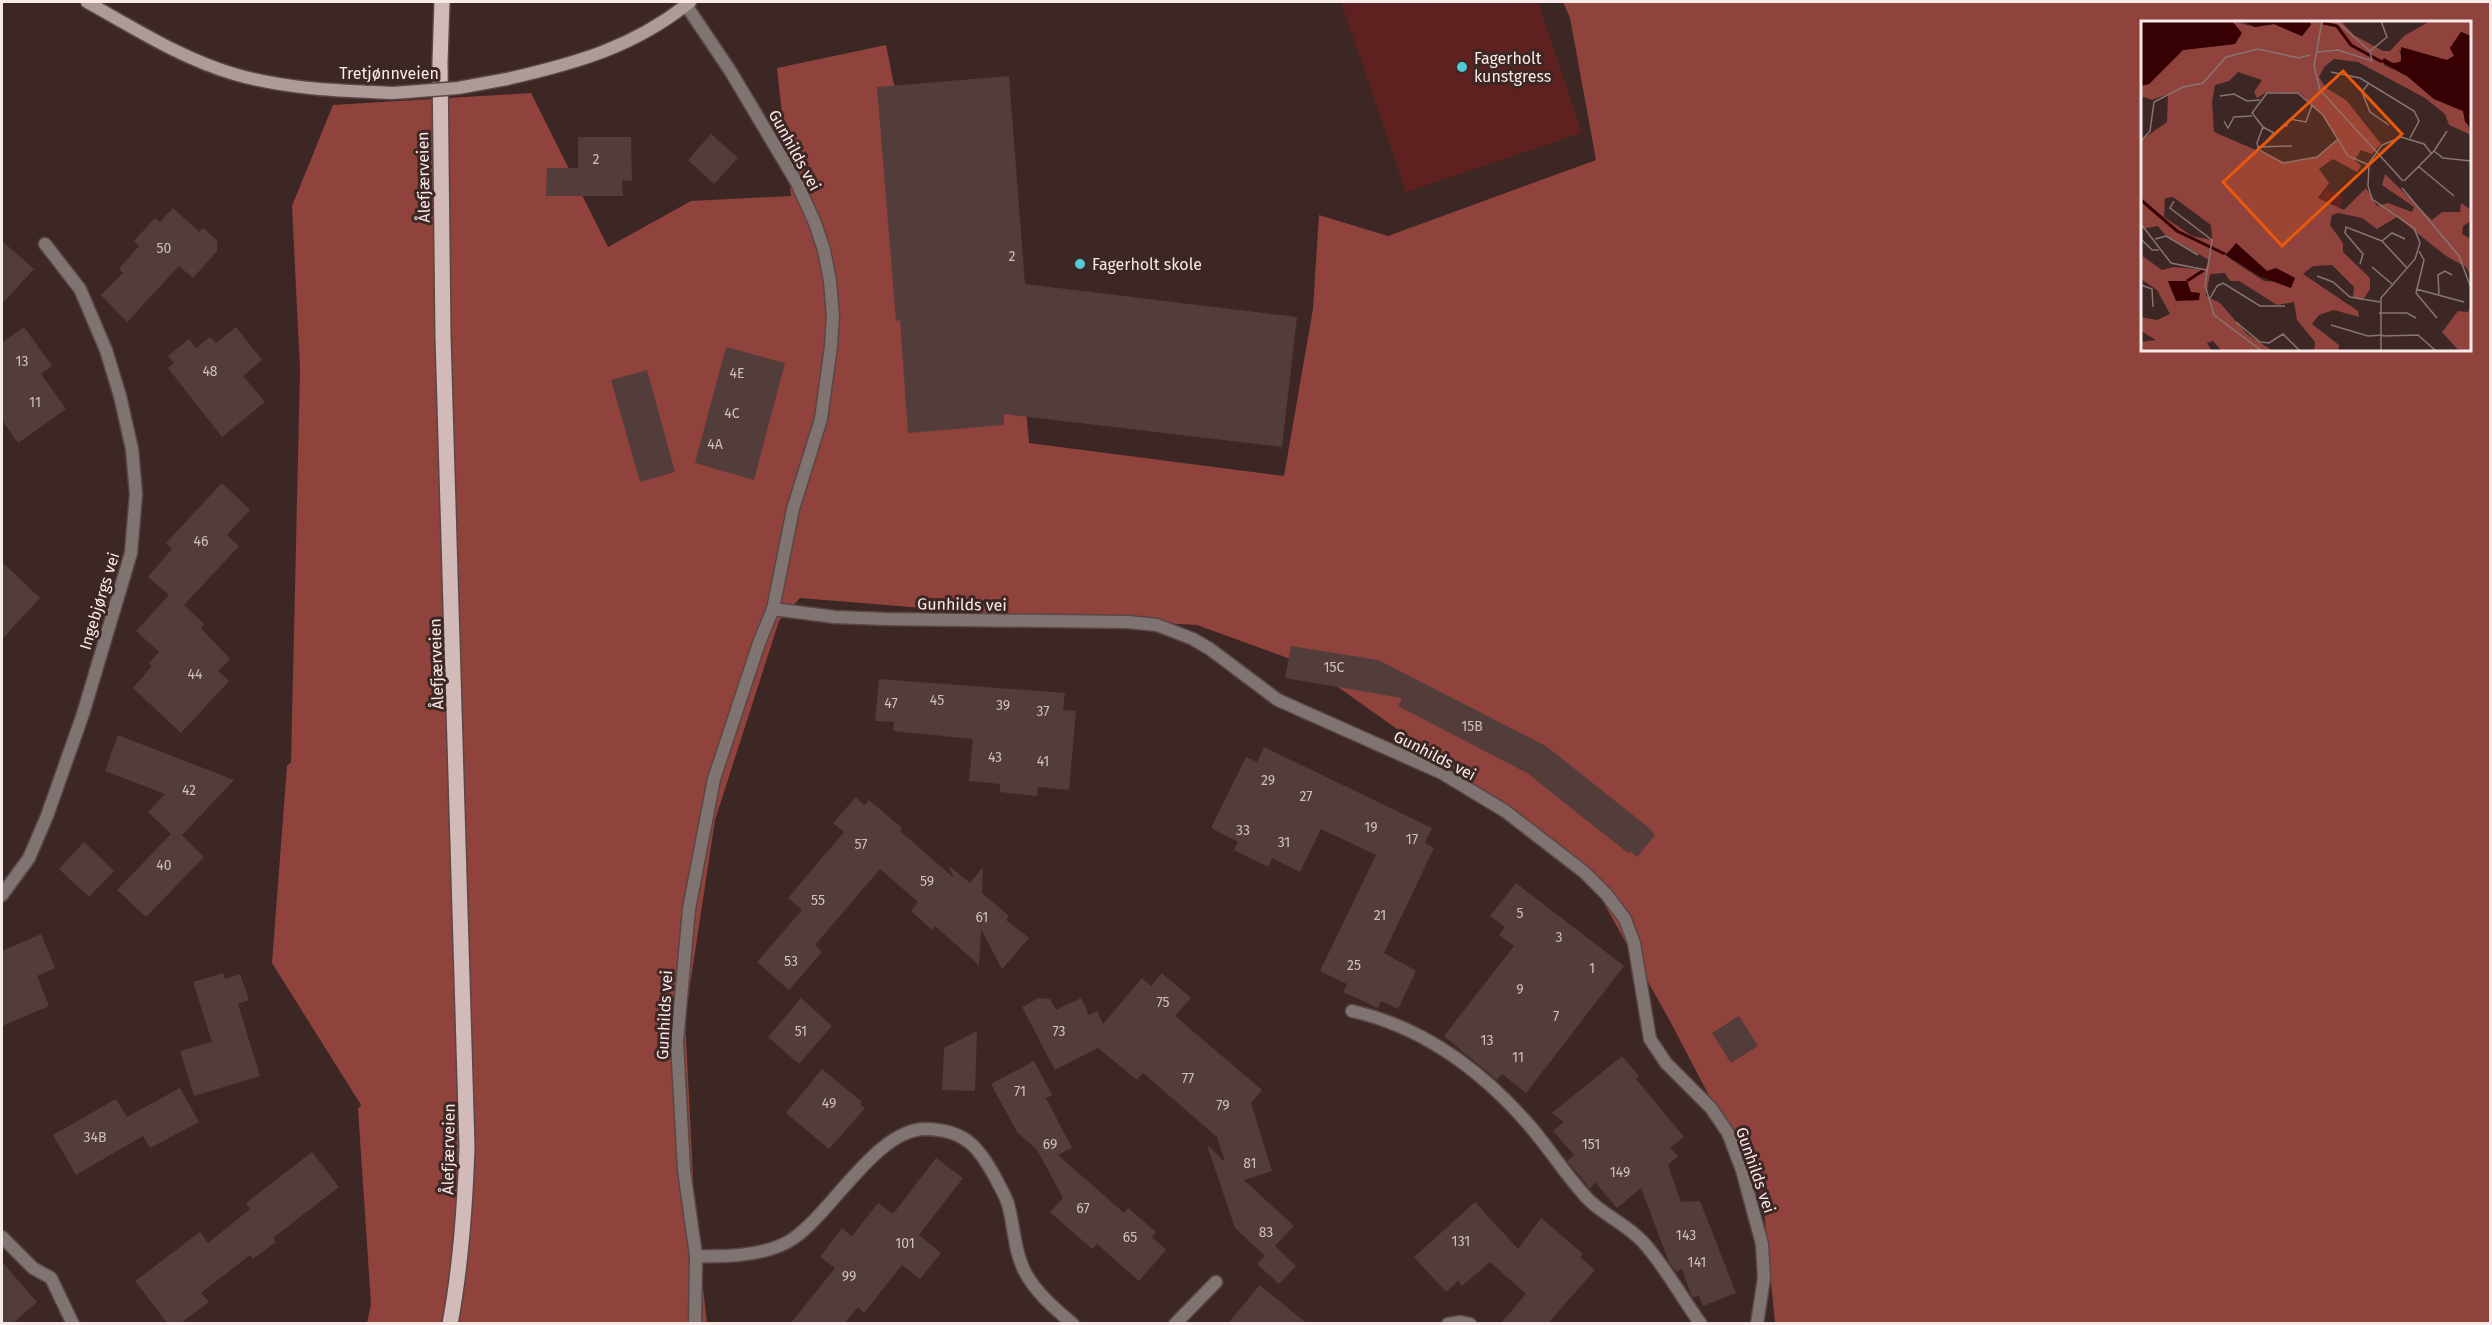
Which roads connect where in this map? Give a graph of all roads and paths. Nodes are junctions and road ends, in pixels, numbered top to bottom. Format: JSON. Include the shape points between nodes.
{"nodes":[{"id":1,"x":87,"y":2,"type":"edge"},
{"id":2,"x":442,"y":2,"type":"edge"},
{"id":3,"x":688,"y":3,"type":"edge"},
{"id":4,"x":45,"y":244,"type":"dead end"},
{"id":5,"x":773,"y":609,"type":"junction"},
{"id":6,"x":2,"y":895,"type":"edge"},
{"id":7,"x":1352,"y":1011,"type":"dead end"},
{"id":8,"x":2,"y":1237,"type":"edge"},
{"id":9,"x":696,"y":1256,"type":"junction"},
{"id":10,"x":1216,"y":1282,"type":"dead end"},
{"id":11,"x":73,"y":1323,"type":"edge"},
{"id":12,"x":450,"y":1323,"type":"edge"},
{"id":13,"x":695,"y":1323,"type":"edge"},
{"id":14,"x":1073,"y":1323,"type":"edge"},
{"id":15,"x":1175,"y":1323,"type":"edge"},
{"id":16,"x":1448,"y":1323,"type":"edge"},
{"id":17,"x":1470,"y":1323,"type":"edge"},
{"id":18,"x":1701,"y":1323,"type":"edge"},
{"id":19,"x":1757,"y":1323,"type":"edge"}],
"edges":[{"from":1,"to":3,"type":"street","name":"Tretjønnveien","bridge":true,"via":[[156,41],[234,74],[333,90],[393,93],[458,88],[590,57],[659,26]]},
{"from":2,"to":12,"type":"main road","name":"Ålefjærveien","via":[[443,337],[468,1147],[465,1219]]},
{"from":3,"to":5,"type":"street","name":"Gunhilds vei","via":[[797,183],[815,223],[830,281],[833,316],[821,419],[793,509]]},
{"from":4,"to":6,"type":"street","name":"Ingebjørgs vei","via":[[80,289],[106,350],[132,449],[136,494],[132,553],[83,714],[29,858]]},
{"from":5,"to":9,"type":"street","name":"Gunhilds vei","via":[[714,779],[689,909],[677,1042],[684,1170]]},
{"from":5,"to":19,"type":"street","name":"Gunhilds vei","via":[[855,618],[1157,625],[1210,649],[1278,700],[1442,773],[1505,811],[1584,872],[1625,919],[1634,943],[1650,1039],[1666,1063],[1711,1108],[1728,1133],[1742,1170],[1762,1244],[1764,1278]]},
{"from":7,"to":18,"type":"street","via":[[1424,1036],[1493,1089],[1529,1125],[1593,1206],[1642,1241]]},
{"from":8,"to":11,"type":"street","via":[[33,1268],[51,1278]]},
{"from":9,"to":13,"type":"street","name":"Gunhilds vei"},
{"from":9,"to":14,"type":"street","via":[[748,1253],[793,1239],[894,1138],[909,1130],[939,1129],[962,1136],[975,1145],[987,1162],[1007,1202],[1024,1270],[1038,1290]]},
{"from":10,"to":15,"type":"street"},
{"from":16,"to":17,"type":"street"}]}
